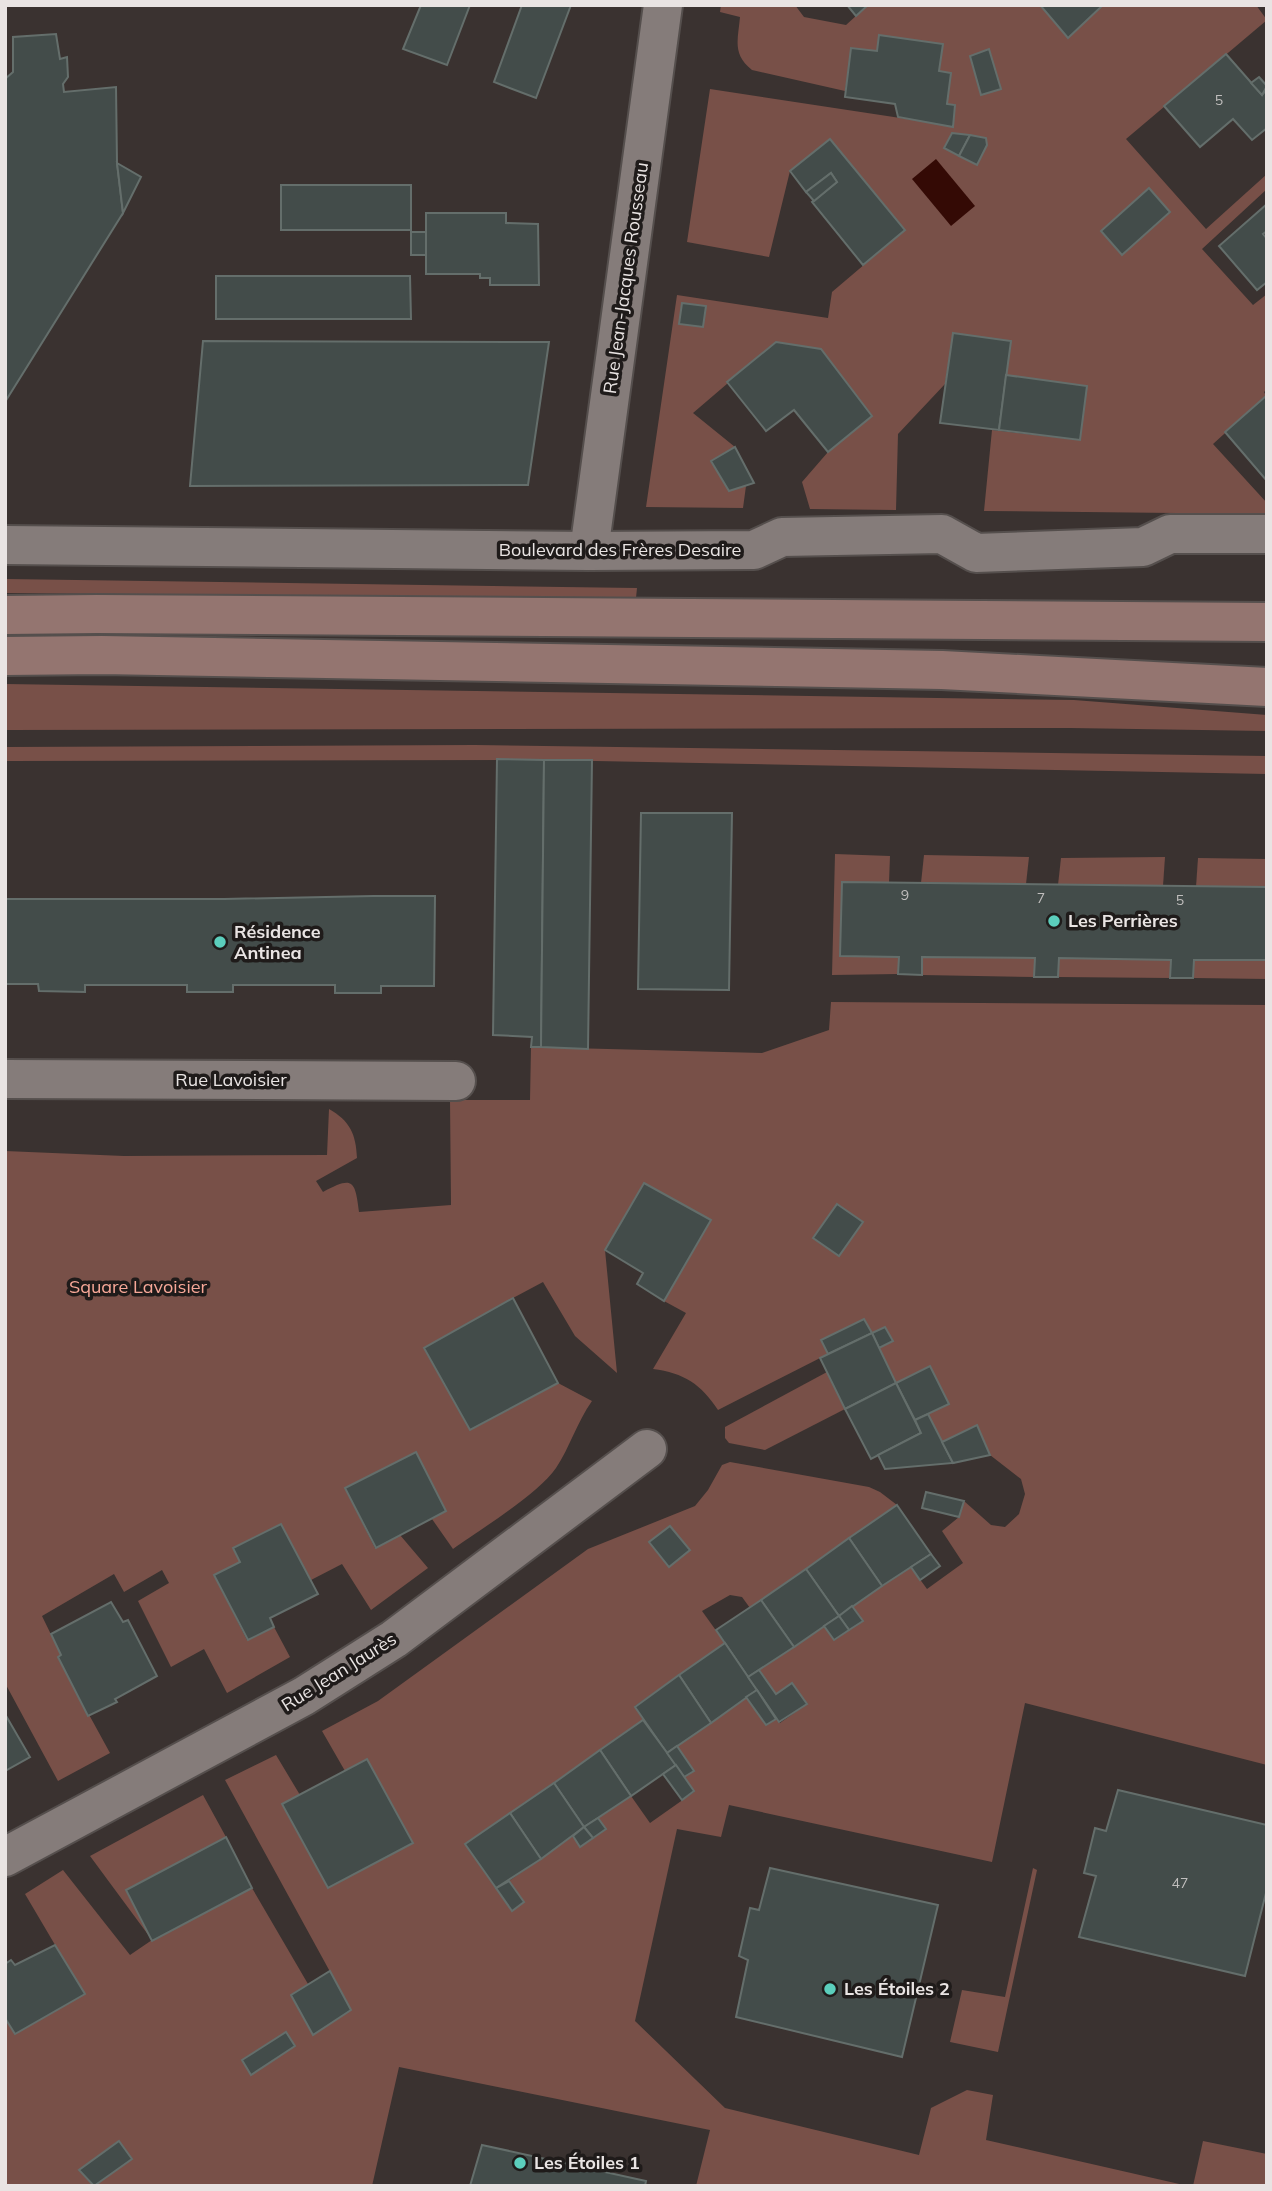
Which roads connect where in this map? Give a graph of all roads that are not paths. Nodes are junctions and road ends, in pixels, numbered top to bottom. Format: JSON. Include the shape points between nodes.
{"nodes":[{"id":1,"x":663,"y":5,"type":"edge"},
{"id":2,"x":1267,"y":534,"type":"edge"},
{"id":3,"x":5,"y":544,"type":"edge"},
{"id":4,"x":589,"y":551,"type":"junction"},
{"id":5,"x":5,"y":615,"type":"edge"},
{"id":6,"x":1267,"y":622,"type":"edge"},
{"id":7,"x":5,"y":656,"type":"edge"},
{"id":8,"x":1267,"y":687,"type":"edge"},
{"id":9,"x":5,"y":1079,"type":"edge"},
{"id":10,"x":456,"y":1081,"type":"dead end"},
{"id":11,"x":648,"y":1449,"type":"dead end"},
{"id":12,"x":5,"y":1857,"type":"edge"}],
"edges":[{"from":1,"to":4,"type":"street","name":"Rue Jean-Jacques Rousseau"},
{"from":2,"to":4,"type":"street","name":"Boulevard des Frères Desaire","via":[[1170,534],[1143,547],[976,553],[942,534],[782,537],[754,550]]},
{"from":3,"to":4,"type":"street","name":"Boulevard des Frères Desaire"},
{"from":5,"to":6,"type":"main road"},
{"from":7,"to":8,"type":"main road","via":[[942,670]]},
{"from":9,"to":10,"type":"street","name":"Rue Lavoisier"},
{"from":11,"to":12,"type":"street","name":"Rue Jean Jaurès","via":[[349,1668]]}]}
